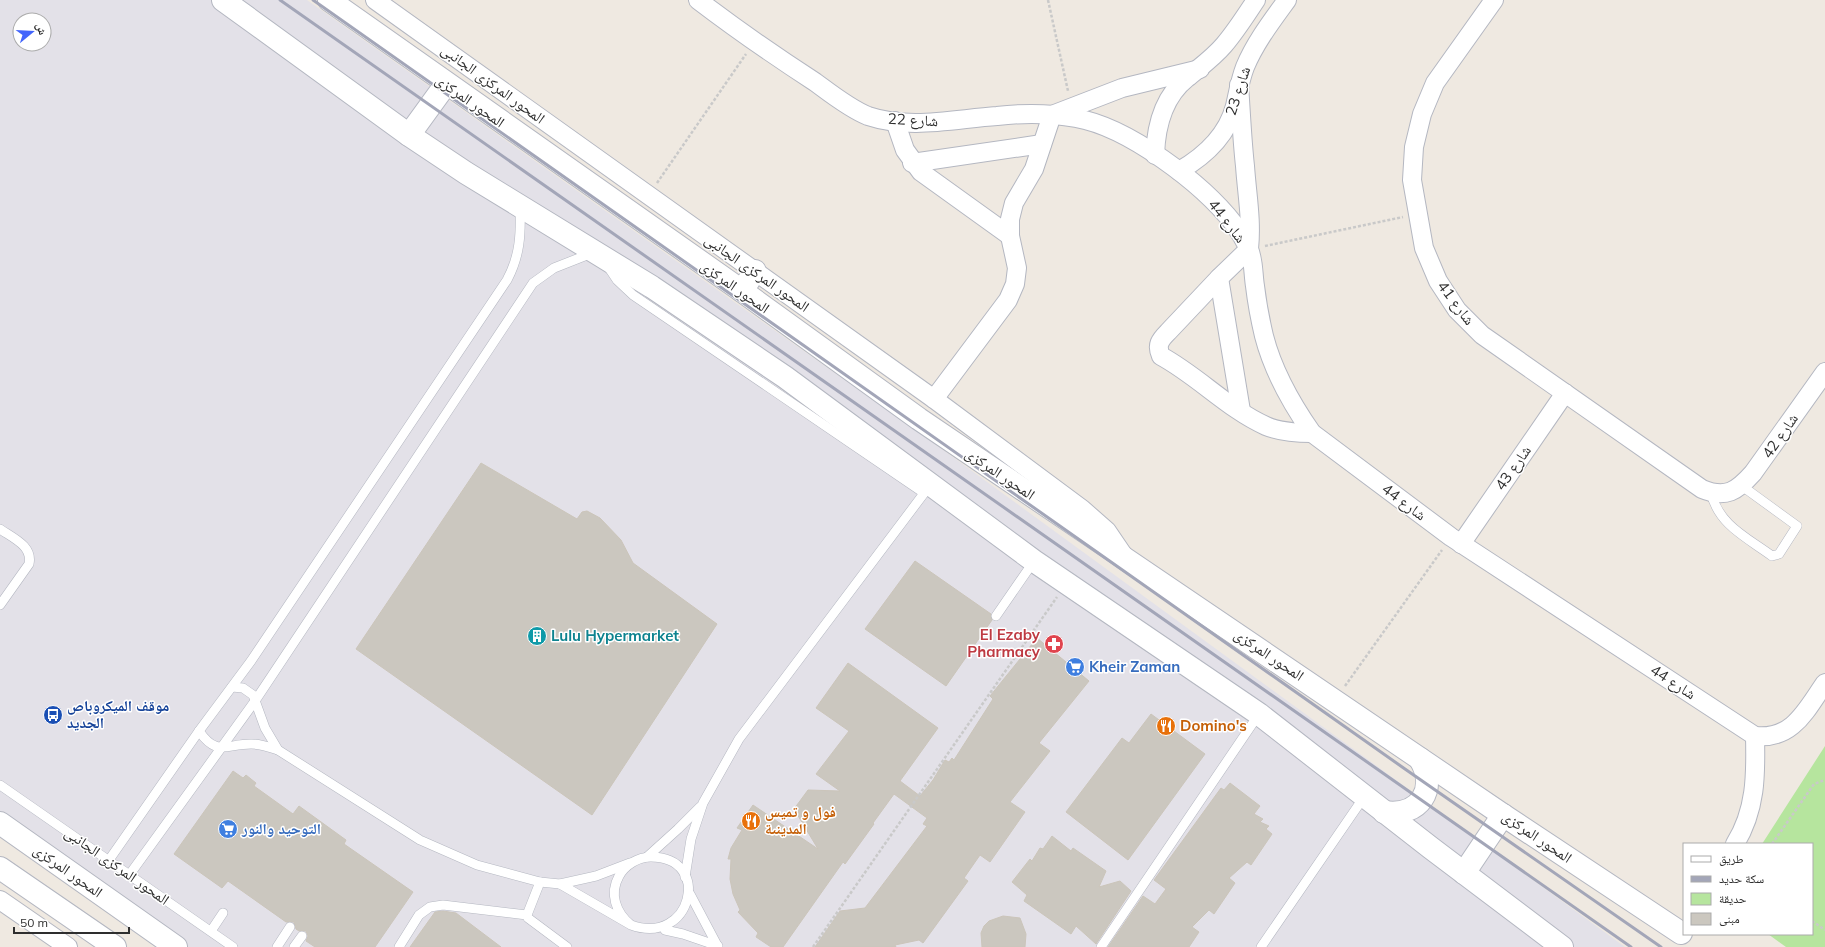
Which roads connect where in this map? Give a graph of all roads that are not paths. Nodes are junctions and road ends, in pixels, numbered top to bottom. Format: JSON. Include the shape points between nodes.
{"nodes":[{"id":1,"x":223,"y":0,"type":"edge"},
{"id":2,"x":329,"y":0,"type":"edge"},
{"id":3,"x":375,"y":0,"type":"edge"},
{"id":4,"x":1256,"y":0,"type":"edge"},
{"id":5,"x":1287,"y":0,"type":"edge"},
{"id":6,"x":1494,"y":0,"type":"edge"},
{"id":7,"x":703,"y":1,"type":"edge"},
{"id":8,"x":1200,"y":69,"type":"junction"},
{"id":9,"x":446,"y":84,"type":"junction"},
{"id":10,"x":1238,"y":85,"type":"junction"},
{"id":11,"x":1052,"y":115,"type":"junction"},
{"id":12,"x":895,"y":122,"type":"junction"},
{"id":13,"x":409,"y":134,"type":"junction"},
{"id":14,"x":1042,"y":144,"type":"junction"},
{"id":15,"x":1155,"y":155,"type":"junction"},
{"id":16,"x":912,"y":163,"type":"junction"},
{"id":17,"x":1179,"y":171,"type":"junction"},
{"id":18,"x":520,"y":208,"type":"junction"},
{"id":19,"x":1010,"y":236,"type":"junction"},
{"id":20,"x":1249,"y":249,"type":"junction"},
{"id":21,"x":599,"y":254,"type":"junction"},
{"id":22,"x":755,"y":271,"type":"junction"},
{"id":23,"x":1219,"y":278,"type":"junction"},
{"id":24,"x":742,"y":291,"type":"junction"},
{"id":25,"x":1825,"y":372,"type":"edge"},
{"id":26,"x":1565,"y":393,"type":"junction"},
{"id":27,"x":934,"y":400,"type":"junction"},
{"id":28,"x":1241,"y":411,"type":"junction"},
{"id":29,"x":1312,"y":433,"type":"junction"},
{"id":30,"x":927,"y":488,"type":"junction"},
{"id":31,"x":1727,"y":491,"type":"junction"},
{"id":32,"x":0,"y":529,"type":"edge"},
{"id":33,"x":1456,"y":541,"type":"junction"},
{"id":34,"x":1125,"y":559,"type":"junction"},
{"id":35,"x":1034,"y":561,"type":"junction"},
{"id":36,"x":0,"y":605,"type":"edge"},
{"id":37,"x":996,"y":616,"type":"dead end"},
{"id":38,"x":1825,"y":683,"type":"edge"},
{"id":39,"x":232,"y":687,"type":"junction"},
{"id":40,"x":255,"y":701,"type":"junction"},
{"id":41,"x":1259,"y":714,"type":"junction"},
{"id":42,"x":199,"y":731,"type":"junction"},
{"id":43,"x":1755,"y":736,"type":"junction"},
{"id":44,"x":220,"y":748,"type":"junction"},
{"id":45,"x":278,"y":750,"type":"junction"},
{"id":46,"x":1420,"y":759,"type":"junction"},
{"id":47,"x":0,"y":785,"type":"edge"},
{"id":48,"x":1364,"y":796,"type":"junction"},
{"id":49,"x":703,"y":803,"type":"junction"},
{"id":50,"x":1384,"y":812,"type":"junction"},
{"id":51,"x":1503,"y":814,"type":"junction"},
{"id":52,"x":0,"y":822,"type":"edge"},
{"id":53,"x":1737,"y":843,"type":"edge"},
{"id":54,"x":647,"y":857,"type":"junction"},
{"id":55,"x":109,"y":860,"type":"junction"},
{"id":56,"x":630,"y":863,"type":"junction"},
{"id":57,"x":0,"y":868,"type":"edge"},
{"id":58,"x":1464,"y":873,"type":"junction"},
{"id":59,"x":130,"y":874,"type":"junction"},
{"id":60,"x":685,"y":877,"type":"junction"},
{"id":61,"x":540,"y":882,"type":"junction"},
{"id":62,"x":560,"y":884,"type":"junction"},
{"id":63,"x":690,"y":894,"type":"junction"},
{"id":64,"x":0,"y":900,"type":"edge"},
{"id":65,"x":224,"y":913,"type":"dead end"},
{"id":66,"x":526,"y":915,"type":"junction"},
{"id":67,"x":630,"y":926,"type":"junction"},
{"id":68,"x":290,"y":927,"type":"dead end"},
{"id":69,"x":665,"y":930,"type":"junction"},
{"id":70,"x":211,"y":931,"type":"junction"},
{"id":71,"x":1683,"y":931,"type":"edge"},
{"id":72,"x":302,"y":936,"type":"dead end"},
{"id":73,"x":717,"y":946,"type":"edge"},
{"id":74,"x":68,"y":947,"type":"edge"},
{"id":75,"x":115,"y":947,"type":"edge"},
{"id":76,"x":176,"y":947,"type":"edge"},
{"id":77,"x":233,"y":947,"type":"edge"},
{"id":78,"x":277,"y":947,"type":"edge"},
{"id":79,"x":294,"y":947,"type":"edge"},
{"id":80,"x":399,"y":947,"type":"edge"},
{"id":81,"x":568,"y":947,"type":"edge"},
{"id":82,"x":1101,"y":947,"type":"edge"},
{"id":83,"x":1261,"y":947,"type":"edge"},
{"id":84,"x":1562,"y":947,"type":"edge"}],
"edges":[{"from":1,"to":13,"type":"main road"},
{"from":2,"to":9,"type":"main road","name":"المحور المركزى"},
{"from":3,"to":22,"type":"street","name":"المحور المركزى الجانبى"},
{"from":4,"to":8,"type":"street","via":[[1224,45]]},
{"from":5,"to":10,"type":"street","name":"شارع 23","via":[[1253,51]]},
{"from":6,"to":26,"type":"street","name":"شارع 41","via":[[1435,83],[1422,114],[1413,160],[1412,180],[1417,214],[1427,255],[1438,281],[1457,310],[1482,335]]},
{"from":7,"to":12,"type":"street","name":"شارع 22","via":[[754,42],[841,100],[867,115]]},
{"from":8,"to":11,"type":"street","via":[[1134,84]]},
{"from":8,"to":15,"type":"street","via":[[1186,78],[1165,106],[1159,122]]},
{"from":9,"to":13,"type":"main road"},
{"from":9,"to":24,"type":"main road","name":"المحور المركزى"},
{"from":10,"to":17,"type":"street","name":"شارع 23","via":[[1235,107],[1214,145],[1198,160]]},
{"from":10,"to":20,"type":"street","via":[[1250,204]]},
{"from":11,"to":12,"type":"street","name":"شارع 22","via":[[995,116],[924,124]]},
{"from":11,"to":14,"type":"street"},
{"from":11,"to":15,"type":"street","name":"شارع 22","via":[[1078,118],[1098,124]]},
{"from":12,"to":16,"type":"street"},
{"from":13,"to":18,"type":"main road"},
{"from":14,"to":16,"type":"street"},
{"from":14,"to":19,"type":"street","via":[[1034,169],[1014,203],[1010,219]]},
{"from":15,"to":17,"type":"street","name":"شارع 44"},
{"from":16,"to":19,"type":"street"},
{"from":17,"to":20,"type":"street","name":"شارع 44","via":[[1218,206],[1235,226]]},
{"from":18,"to":21,"type":"main road"},
{"from":18,"to":39,"type":"lane","via":[[519,249],[507,280]]},
{"from":19,"to":27,"type":"street","via":[[1017,268],[1015,284],[1008,300]]},
{"from":20,"to":23,"type":"street"},
{"from":20,"to":29,"type":"street","name":"شارع 44","via":[[1259,313],[1274,364],[1297,411]]},
{"from":21,"to":30,"type":"main road","via":[[740,346]]},
{"from":21,"to":40,"type":"lane","via":[[554,268],[533,283]]},
{"from":22,"to":24,"type":"main road"},
{"from":22,"to":27,"type":"street","name":"المحور المركزى الجانبى"},
{"from":23,"to":28,"type":"street"},
{"from":23,"to":28,"type":"street","via":[[1160,341],[1158,349],[1161,356]]},
{"from":24,"to":34,"type":"main road","name":"المحور المركزى","via":[[924,422]]},
{"from":25,"to":31,"type":"street","name":"شارع 42","via":[[1753,473]]},
{"from":26,"to":31,"type":"street","name":"شارع 41","via":[[1702,489]]},
{"from":26,"to":33,"type":"street","name":"شارع 43"},
{"from":27,"to":34,"type":"street","name":"المحور المركزى الجانبى","via":[[1091,516],[1107,531]]},
{"from":28,"to":29,"type":"street","via":[[1267,427],[1289,432]]},
{"from":29,"to":33,"type":"street","name":"شارع 44"},
{"from":30,"to":35,"type":"main road"},
{"from":30,"to":49,"type":"lane","via":[[739,739]]},
{"from":31,"to":31,"type":"lane","via":[[1797,526],[1779,554],[1772,556],[1727,524],[1719,515],[1714,504]]},
{"from":32,"to":36,"type":"lane","via":[[27,548],[31,558],[30,564]]},
{"from":33,"to":43,"type":"street","name":"شارع 44"},
{"from":34,"to":46,"type":"main road","name":"المحور المركزى"},
{"from":35,"to":37,"type":"lane"},
{"from":35,"to":41,"type":"main road"},
{"from":38,"to":43,"type":"street","via":[[1799,721],[1779,734]]},
{"from":39,"to":40,"type":"lane","via":[[238,686],[248,690]]},
{"from":39,"to":42,"type":"lane"},
{"from":40,"to":44,"type":"lane"},
{"from":40,"to":45,"type":"lane","via":[[265,728]]},
{"from":41,"to":48,"type":"main road"},
{"from":41,"to":82,"type":"lane"},
{"from":42,"to":44,"type":"lane","via":[[208,742]]},
{"from":42,"to":55,"type":"lane"},
{"from":43,"to":53,"type":"street","via":[[1754,796],[1744,830]]},
{"from":44,"to":45,"type":"lane","via":[[251,744]]},
{"from":44,"to":59,"type":"lane"},
{"from":45,"to":61,"type":"lane","via":[[420,840],[477,865]]},
{"from":46,"to":50,"type":"main road","via":[[1426,768],[1428,778],[1427,789],[1422,799],[1406,812]]},
{"from":46,"to":51,"type":"main road","name":"المحور المركزى"},
{"from":47,"to":55,"type":"lane","name":"المحور المركزى الجانبى"},
{"from":48,"to":50,"type":"main road"},
{"from":48,"to":83,"type":"lane"},
{"from":49,"to":54,"type":"lane"},
{"from":49,"to":60,"type":"lane","via":[[691,839]]},
{"from":50,"to":58,"type":"main road"},
{"from":51,"to":58,"type":"main road"},
{"from":51,"to":71,"type":"main road","name":"المحور المركزى"},
{"from":52,"to":76,"type":"main road","name":"المحور المركزى"},
{"from":54,"to":56,"type":"lane"},
{"from":54,"to":60,"type":"lane","via":[[665,859],[673,863]]},
{"from":55,"to":59,"type":"lane","name":"المحور المركزى الجانبى"},
{"from":56,"to":62,"type":"lane","via":[[596,876]]},
{"from":56,"to":67,"type":"lane","via":[[618,877],[614,894],[619,912]]},
{"from":57,"to":75,"type":"main road"},
{"from":58,"to":84,"type":"main road"},
{"from":59,"to":70,"type":"lane","name":"المحور المركزى الجانبى"},
{"from":60,"to":63,"type":"lane"},
{"from":61,"to":62,"type":"lane"},
{"from":61,"to":66,"type":"lane"},
{"from":62,"to":67,"type":"lane"},
{"from":63,"to":69,"type":"lane","via":[[685,912]]},
{"from":63,"to":73,"type":"lane"},
{"from":64,"to":74,"type":"street"},
{"from":65,"to":70,"type":"lane"},
{"from":66,"to":80,"type":"lane","via":[[443,905],[430,907],[419,915]]},
{"from":66,"to":81,"type":"lane"},
{"from":67,"to":69,"type":"lane","via":[[648,932]]},
{"from":68,"to":78,"type":"lane"},
{"from":69,"to":73,"type":"lane"},
{"from":70,"to":77,"type":"lane","name":"المحور المركزى الجانبى"},
{"from":72,"to":79,"type":"lane"}]}
